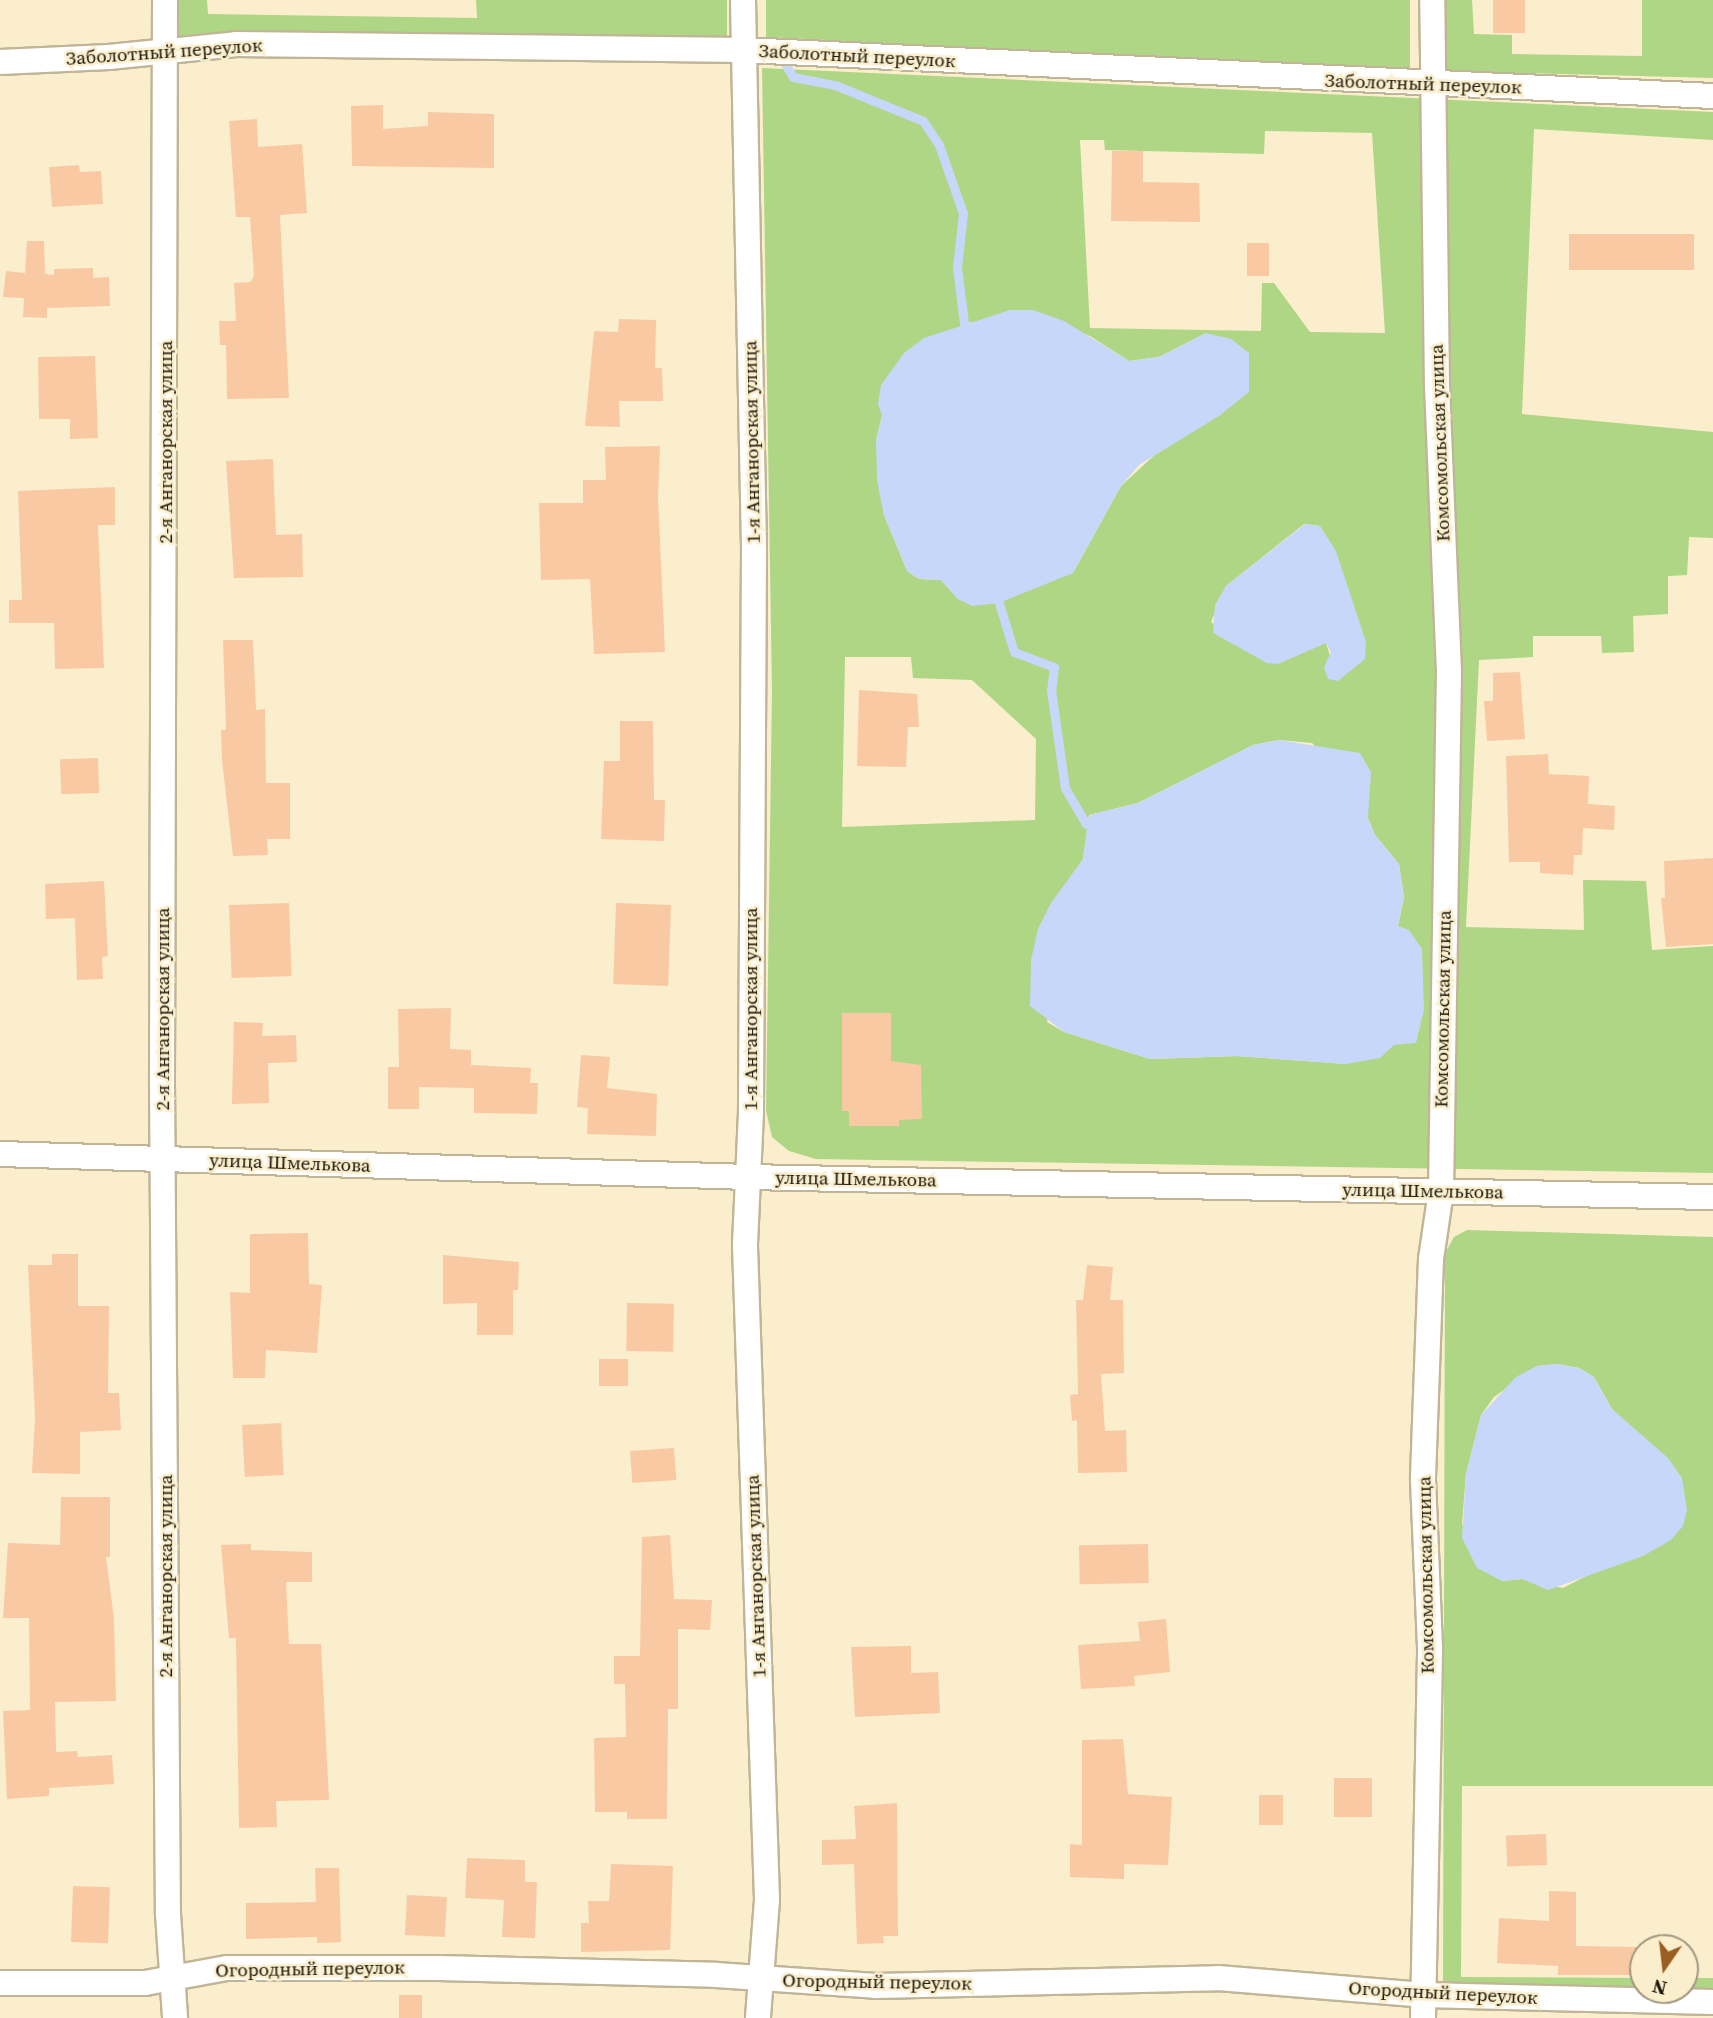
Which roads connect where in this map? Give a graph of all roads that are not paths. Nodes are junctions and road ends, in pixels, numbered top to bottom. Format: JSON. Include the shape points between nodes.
{"nodes":[{"id":1,"x":165,"y":0,"type":"edge"},
{"id":2,"x":743,"y":0,"type":"edge"},
{"id":3,"x":1432,"y":0,"type":"edge"},
{"id":4,"x":744,"y":50,"type":"junction"},
{"id":5,"x":168,"y":52,"type":"junction"},
{"id":6,"x":0,"y":62,"type":"edge"},
{"id":7,"x":1433,"y":84,"type":"junction"},
{"id":8,"x":1713,"y":96,"type":"edge"},
{"id":9,"x":0,"y":1154,"type":"edge"},
{"id":10,"x":164,"y":1158,"type":"junction"},
{"id":11,"x":747,"y":1177,"type":"junction"},
{"id":12,"x":1441,"y":1191,"type":"junction"},
{"id":13,"x":1713,"y":1197,"type":"edge"},
{"id":14,"x":175,"y":1975,"type":"junction"},
{"id":15,"x":760,"y":1979,"type":"junction"},
{"id":16,"x":0,"y":1983,"type":"edge"},
{"id":17,"x":1713,"y":2002,"type":"edge"},
{"id":18,"x":1423,"y":2007,"type":"edge"},
{"id":19,"x":175,"y":2018,"type":"edge"},
{"id":20,"x":758,"y":2018,"type":"edge"}],
"edges":[{"from":1,"to":5,"type":"street","name":"2-я Анганорская улица"},
{"from":2,"to":4,"type":"street","name":"1-я Анганорская улица"},
{"from":3,"to":7,"type":"street","name":"Комсомольская улица"},
{"from":4,"to":5,"type":"street","name":"Заболотный переулок","via":[[236,44]]},
{"from":4,"to":7,"type":"street","name":"Заболотный переулок"},
{"from":4,"to":11,"type":"street","name":"1-я Анганорская улица","via":[[754,549]]},
{"from":5,"to":6,"type":"street","name":"Заболотный переулок"},
{"from":5,"to":10,"type":"street","name":"2-я Анганорская улица"},
{"from":7,"to":8,"type":"street","name":"Заболотный переулок"},
{"from":7,"to":12,"type":"street","name":"Комсомольская улица","via":[[1437,387],[1449,672]]},
{"from":9,"to":10,"type":"street","name":"улица Шмелькова"},
{"from":10,"to":11,"type":"street","name":"улица Шмелькова"},
{"from":10,"to":14,"type":"street","name":"2-я Анганорская улица","via":[[168,1914]]},
{"from":11,"to":12,"type":"street","name":"улица Шмелькова"},
{"from":11,"to":15,"type":"street","name":"1-я Анганорская улица","via":[[745,1259],[766,1900]]},
{"from":12,"to":13,"type":"street","name":"улица Шмелькова"},
{"from":12,"to":18,"type":"street","name":"Комсомольская улица","via":[[1431,1259],[1423,1477],[1430,1647]]},
{"from":14,"to":15,"type":"street","name":"Огородный переулок","via":[[227,1968],[438,1968]]},
{"from":14,"to":16,"type":"street","name":"Огородный переулок","via":[[117,1985]]},
{"from":14,"to":19,"type":"street","name":"2-я Анганорская улица"},
{"from":15,"to":18,"type":"street","name":"Огородный переулок","via":[[876,1986],[1218,1978]]},
{"from":15,"to":20,"type":"street","name":"1-я Анганорская улица"},
{"from":17,"to":18,"type":"street","name":"Огородный переулок"}]}
